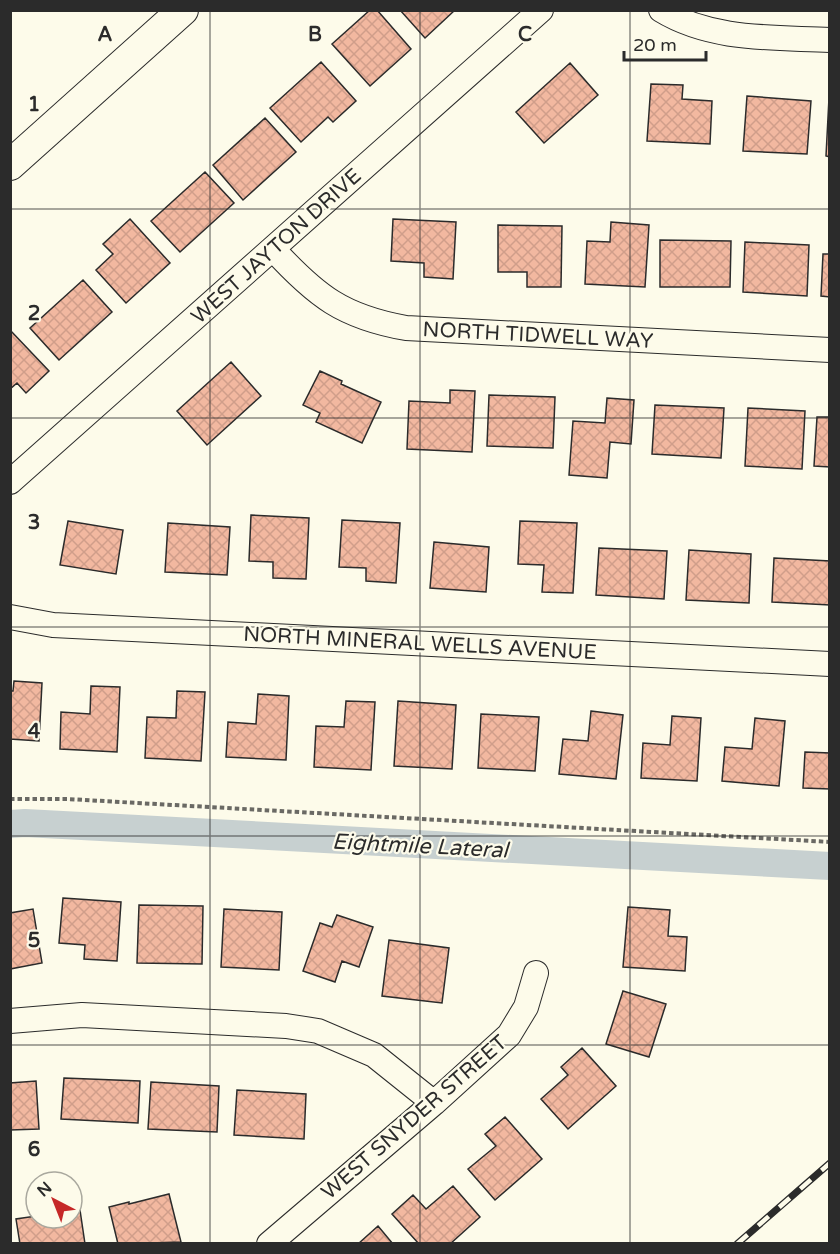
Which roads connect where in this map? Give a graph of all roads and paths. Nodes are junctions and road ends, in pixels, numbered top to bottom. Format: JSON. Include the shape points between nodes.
{"nodes":[{"id":1,"x":183,"y":10,"type":"edge"},
{"id":2,"x":542,"y":10,"type":"edge"},
{"id":3,"x":661,"y":10,"type":"edge"},
{"id":4,"x":830,"y":40,"type":"edge"},
{"id":5,"x":10,"y":165,"type":"edge"},
{"id":6,"x":273,"y":249,"type":"junction"},
{"id":7,"x":830,"y":350,"type":"edge"},
{"id":8,"x":10,"y":482,"type":"edge"},
{"id":9,"x":10,"y":617,"type":"edge"},
{"id":10,"x":830,"y":664,"type":"edge"},
{"id":11,"x":10,"y":799,"type":"edge"},
{"id":12,"x":830,"y":842,"type":"edge"},
{"id":13,"x":536,"y":974,"type":"dead end"},
{"id":14,"x":10,"y":1022,"type":"edge"},
{"id":15,"x":434,"y":1103,"type":"junction"},
{"id":16,"x":269,"y":1244,"type":"edge"}],
"edges":[{"from":1,"to":5,"type":"street"},
{"from":2,"to":6,"type":"street","name":"WEST JAYTON DRIVE"},
{"from":3,"to":4,"type":"street","via":[[704,29],[725,33]]},
{"from":6,"to":7,"type":"street","name":"NORTH TIDWELL WAY","via":[[319,294],[346,311],[396,327]]},
{"from":6,"to":8,"type":"street","name":"WEST JAYTON DRIVE"},
{"from":9,"to":10,"type":"street","name":"NORTH MINERAL WELLS AVENUE","via":[[53,625]]},
{"from":11,"to":12,"type":"path","via":[[67,798]]},
{"from":13,"to":15,"type":"street","name":"WEST SNYDER STREET","via":[[526,1007],[509,1035]]},
{"from":14,"to":15,"type":"street","via":[[82,1015],[318,1031],[374,1055]]},
{"from":15,"to":16,"type":"street","name":"WEST SNYDER STREET"}]}
